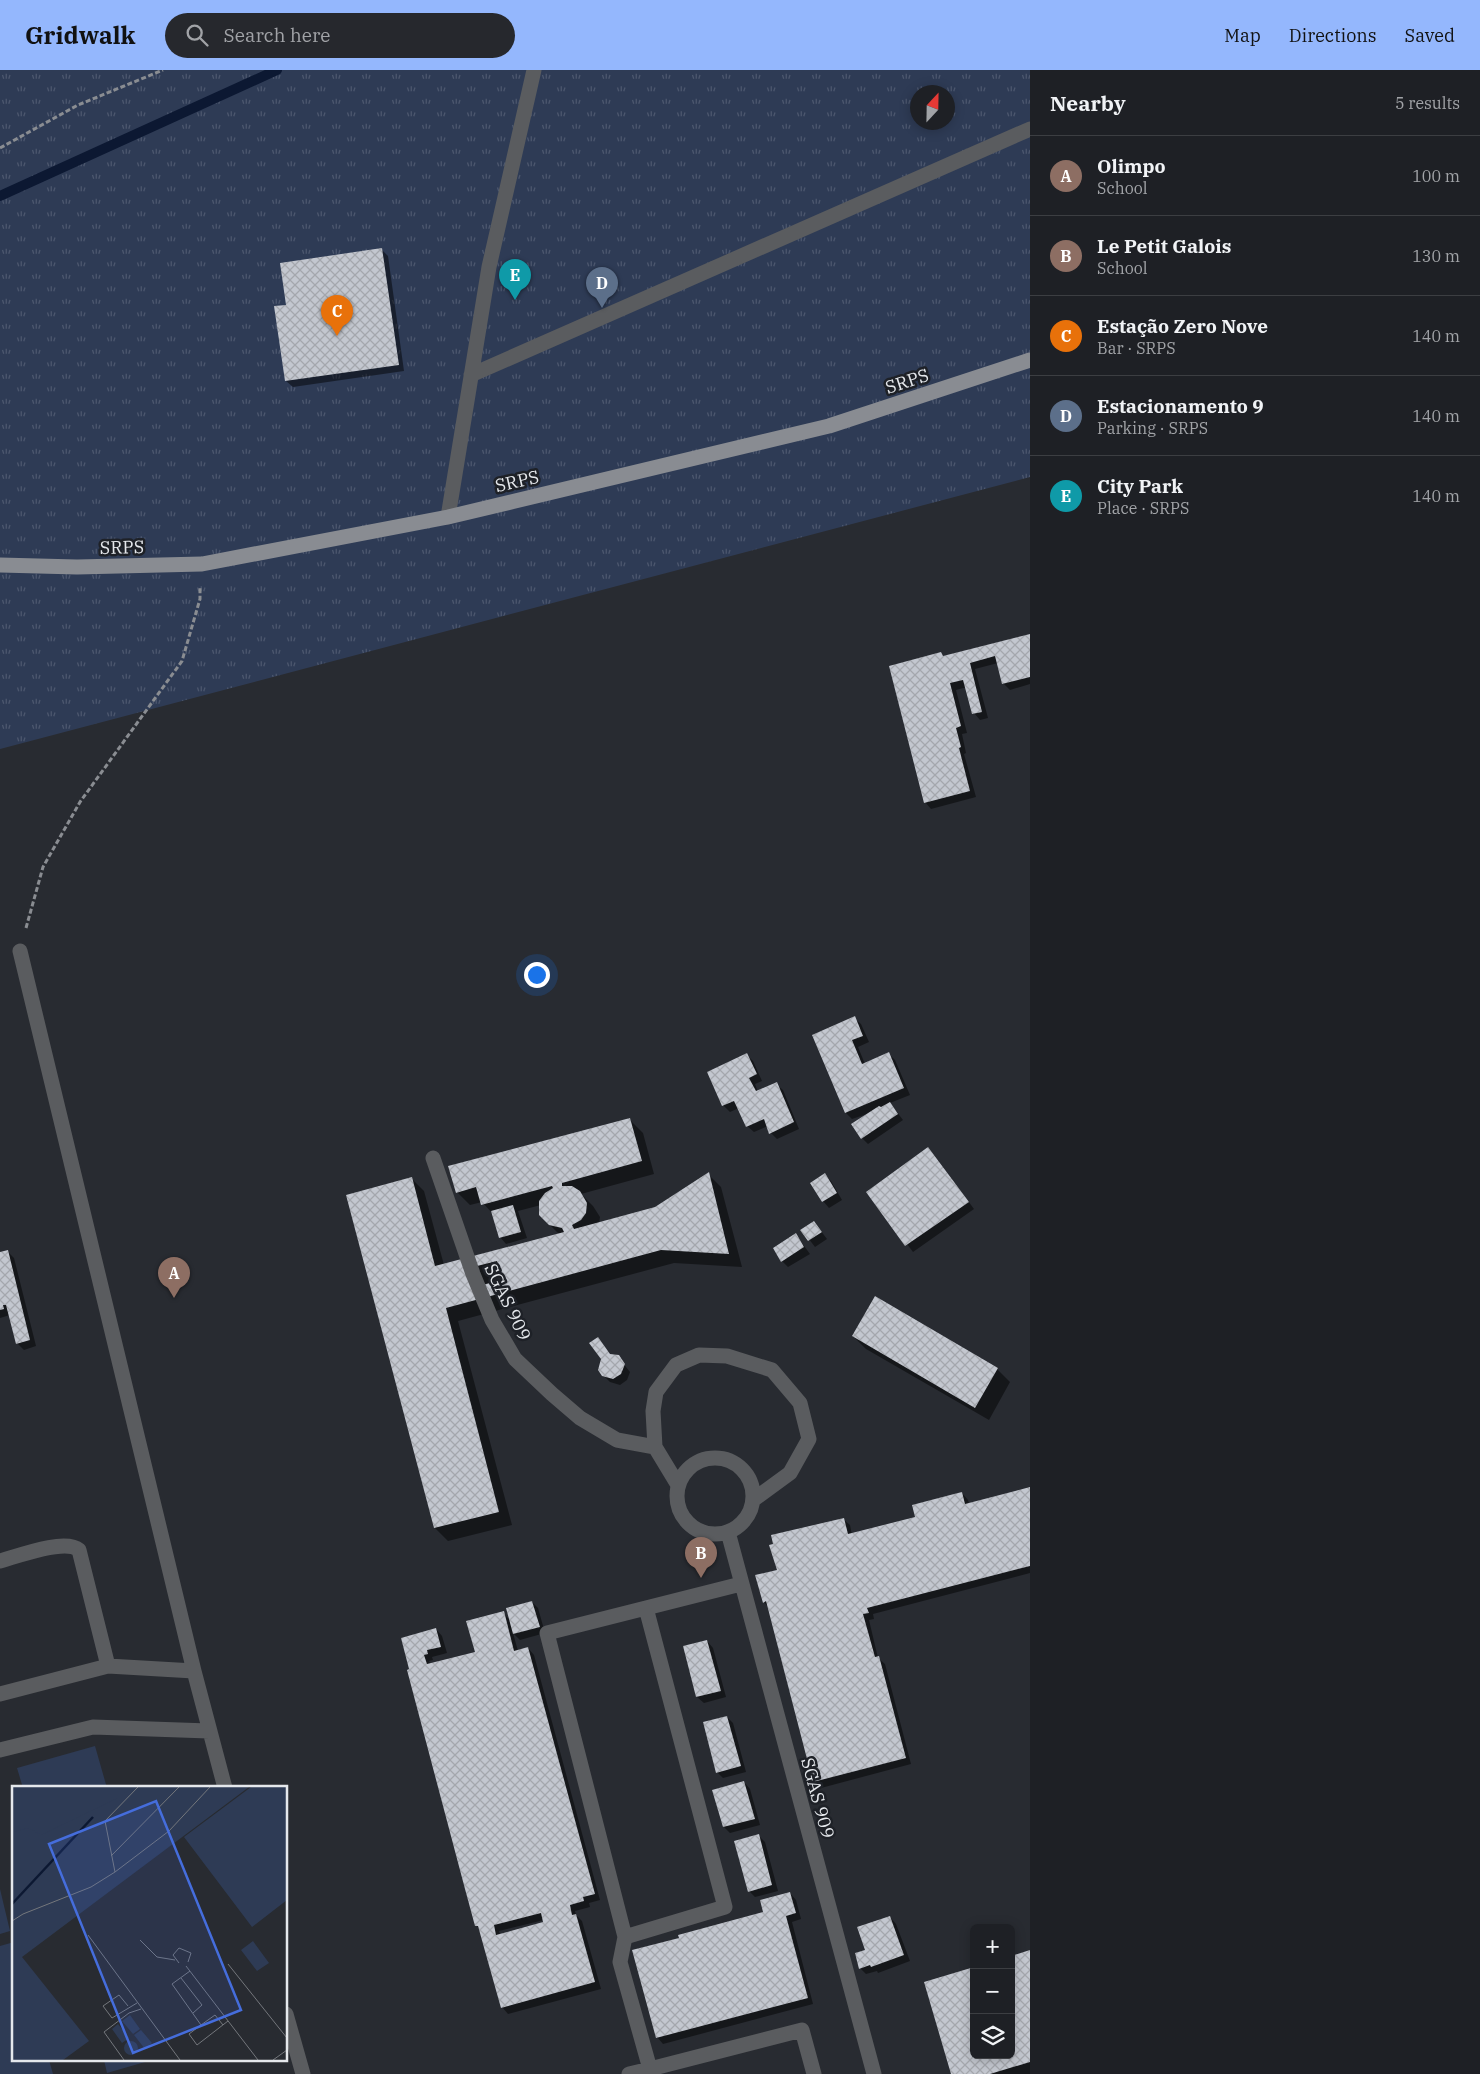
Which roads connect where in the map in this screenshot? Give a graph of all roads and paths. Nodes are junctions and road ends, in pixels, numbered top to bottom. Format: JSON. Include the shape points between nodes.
{"nodes":[{"id":1,"x":163,"y":70,"type":"edge"},
{"id":2,"x":534,"y":70,"type":"edge"},
{"id":3,"x":1030,"y":129,"type":"edge"},
{"id":4,"x":0,"y":148,"type":"edge"},
{"id":5,"x":1030,"y":360,"type":"edge"},
{"id":6,"x":471,"y":375,"type":"junction"},
{"id":7,"x":448,"y":517,"type":"junction"},
{"id":8,"x":202,"y":564,"type":"junction"},
{"id":9,"x":0,"y":565,"type":"edge"},
{"id":10,"x":20,"y":951,"type":"joint"},
{"id":11,"x":433,"y":1158,"type":"dead end"},
{"id":12,"x":655,"y":1446,"type":"junction"},
{"id":13,"x":678,"y":1484,"type":"junction"},
{"id":14,"x":753,"y":1500,"type":"junction"},
{"id":15,"x":728,"y":1532,"type":"junction"},
{"id":16,"x":0,"y":1561,"type":"edge"},
{"id":17,"x":741,"y":1584,"type":"junction"},
{"id":18,"x":646,"y":1608,"type":"junction"},
{"id":19,"x":108,"y":1666,"type":"junction"},
{"id":20,"x":194,"y":1671,"type":"junction"},
{"id":21,"x":0,"y":1694,"type":"edge"},
{"id":22,"x":209,"y":1731,"type":"junction"},
{"id":23,"x":0,"y":1750,"type":"edge"},
{"id":24,"x":224,"y":1786,"type":"edge"},
{"id":25,"x":625,"y":1937,"type":"junction"},
{"id":26,"x":288,"y":2021,"type":"edge"},
{"id":27,"x":650,"y":2069,"type":"junction"},
{"id":28,"x":303,"y":2074,"type":"edge"},
{"id":29,"x":629,"y":2074,"type":"edge"},
{"id":30,"x":814,"y":2074,"type":"edge"},
{"id":31,"x":874,"y":2074,"type":"edge"}],
"edges":[{"from":1,"to":4,"type":"path","via":[[78,104]]},
{"from":2,"to":6,"type":"lane","via":[[489,267]]},
{"from":3,"to":6,"type":"lane"},
{"from":5,"to":7,"type":"main road","name":"SRPS","via":[[829,426]]},
{"from":6,"to":7,"type":"lane"},
{"from":7,"to":8,"type":"main road","name":"SRPS"},
{"from":8,"to":9,"type":"main road","name":"SRPS"},
{"from":8,"to":10,"type":"path","via":[[200,599],[182,661],[80,802],[48,858]]},
{"from":10,"to":20,"type":"lane"},
{"from":11,"to":12,"type":"lane","name":"SGAS 909","via":[[473,1274],[492,1320],[516,1359],[580,1418],[617,1440]]},
{"from":12,"to":13,"type":"lane"},
{"from":12,"to":14,"type":"lane","via":[[653,1411],[656,1392],[676,1365],[699,1354],[727,1356],[772,1370],[800,1403],[809,1439],[790,1473]]},
{"from":13,"to":14,"type":"lane","via":[[695,1463],[708,1458],[722,1459],[736,1464],[746,1473],[752,1486]]},
{"from":13,"to":15,"type":"lane","via":[[676,1498],[688,1524],[700,1532]]},
{"from":14,"to":15,"type":"lane","via":[[749,1514]]},
{"from":15,"to":17,"type":"lane","name":"SGAS 909"},
{"from":16,"to":19,"type":"lane","via":[[62,1545],[79,1550]]},
{"from":17,"to":18,"type":"lane"},
{"from":17,"to":31,"type":"lane","name":"SGAS 909"},
{"from":18,"to":25,"type":"lane","via":[[724,1907]]},
{"from":18,"to":25,"type":"lane","via":[[547,1634]]},
{"from":19,"to":20,"type":"lane"},
{"from":19,"to":21,"type":"lane"},
{"from":20,"to":22,"type":"lane"},
{"from":22,"to":23,"type":"lane","via":[[93,1727]]},
{"from":22,"to":24,"type":"lane"},
{"from":25,"to":27,"type":"lane","via":[[620,1962]]},
{"from":26,"to":28,"type":"lane"},
{"from":27,"to":29,"type":"lane"},
{"from":27,"to":30,"type":"lane","via":[[802,2030]]}]}
